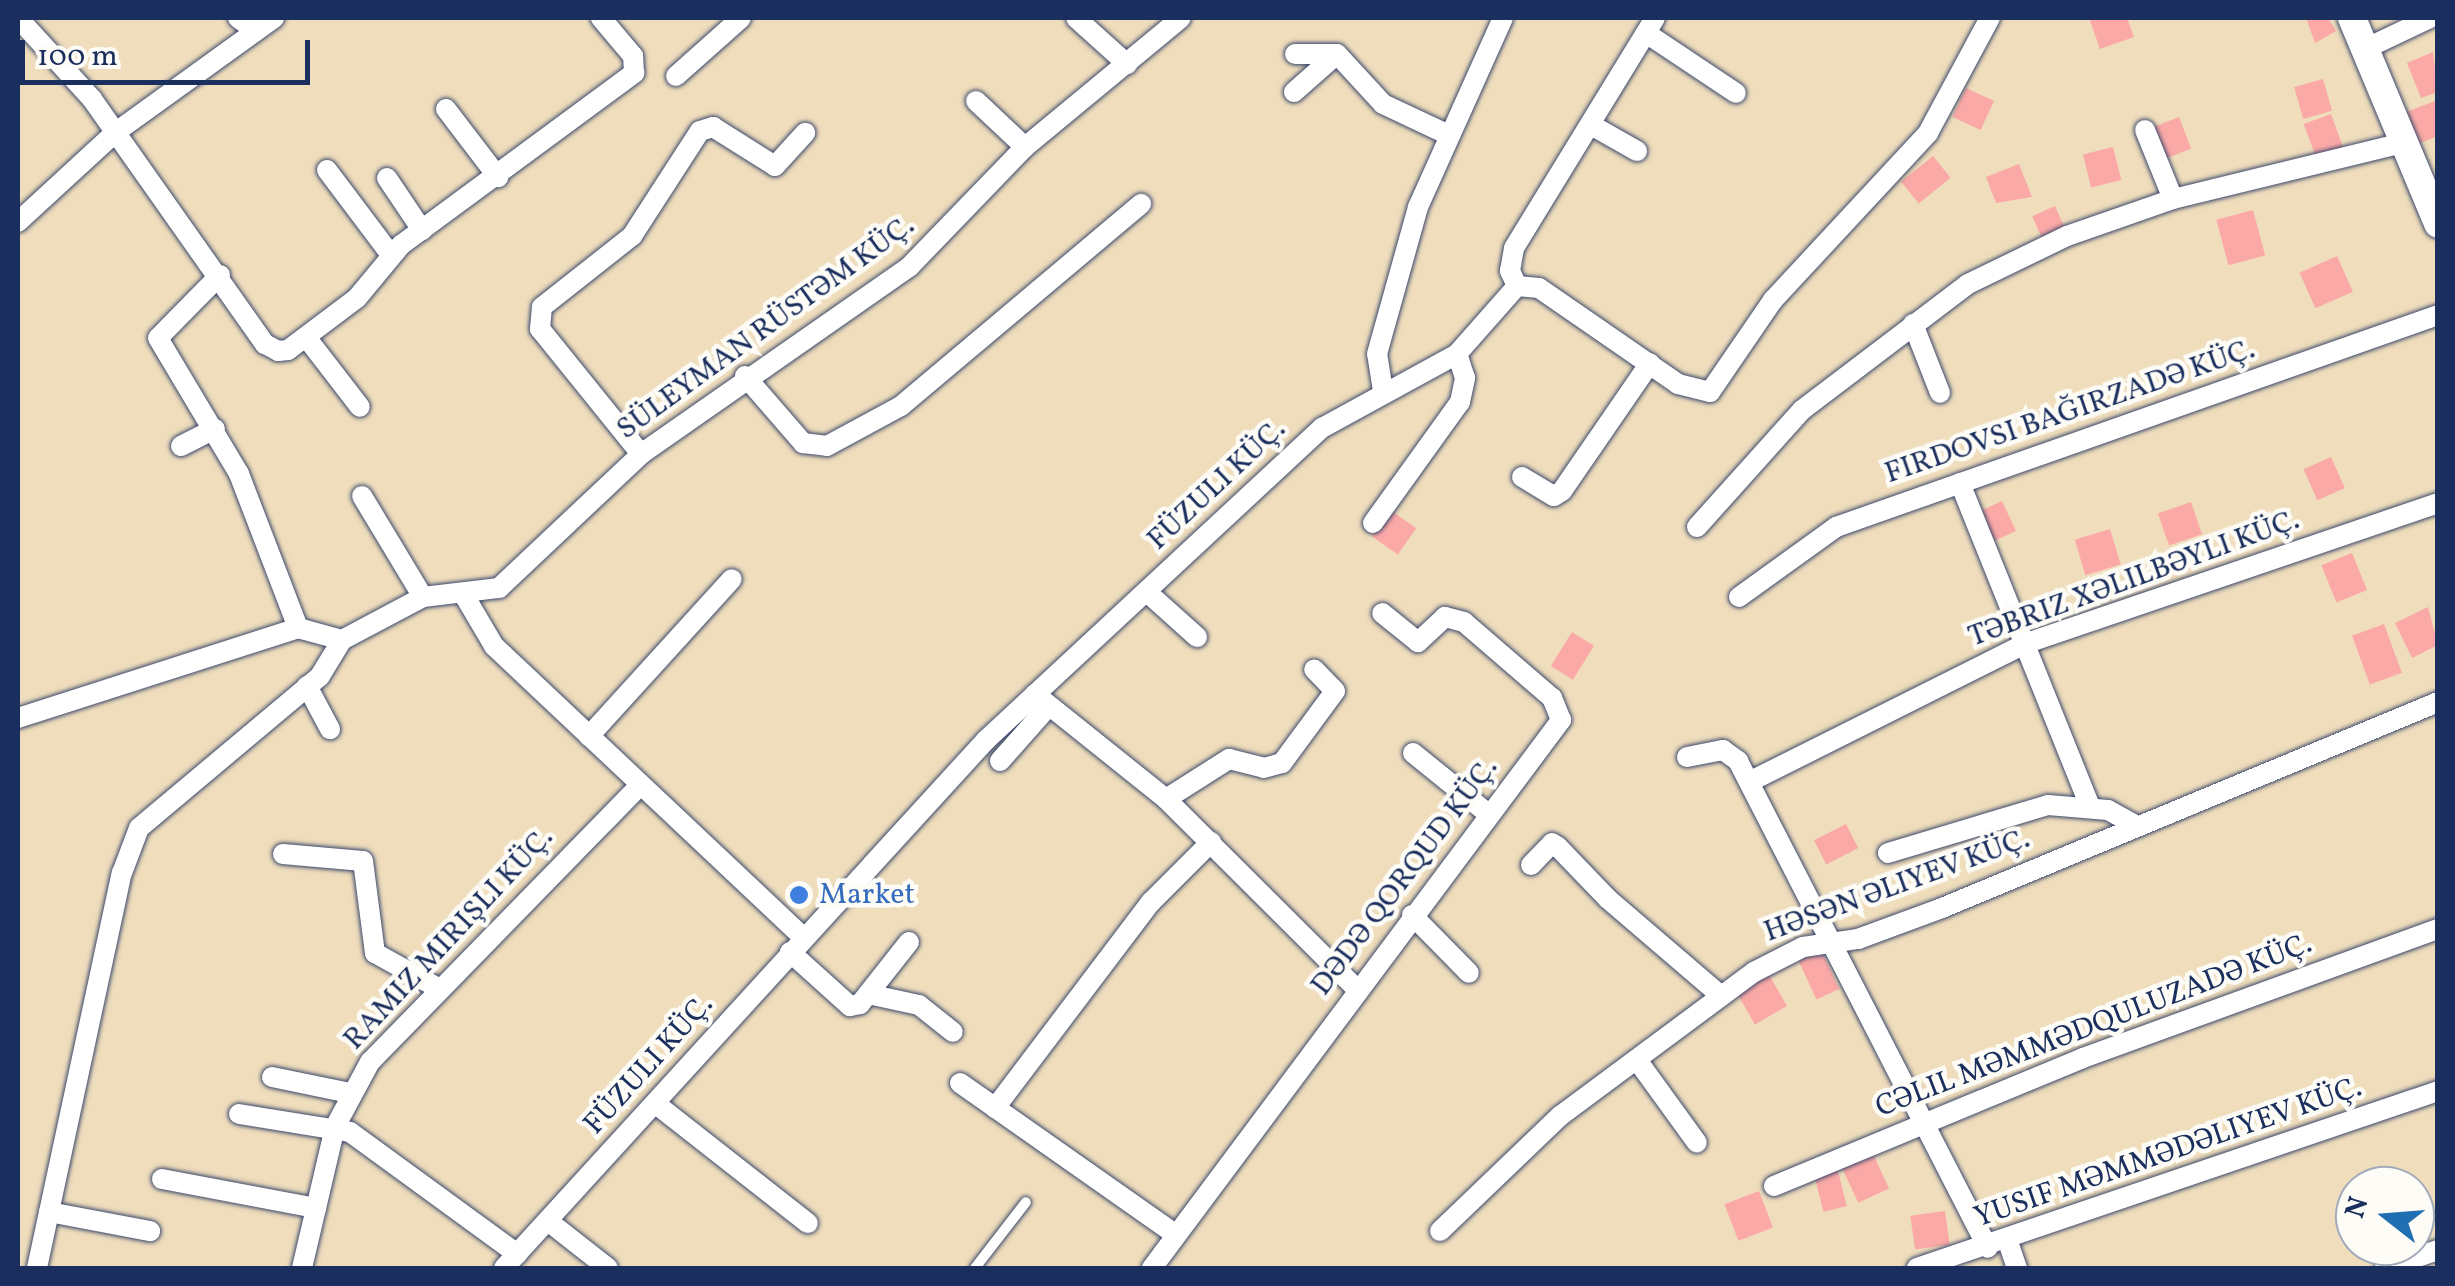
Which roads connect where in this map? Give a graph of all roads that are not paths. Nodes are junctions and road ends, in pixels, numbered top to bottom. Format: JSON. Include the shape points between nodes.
{"nodes":[{"id":1,"x":18,"y":18,"type":"edge"},
{"id":2,"x":238,"y":18,"type":"edge"},
{"id":3,"x":274,"y":18,"type":"edge"},
{"id":4,"x":601,"y":18,"type":"edge"},
{"id":5,"x":741,"y":18,"type":"edge"},
{"id":6,"x":1076,"y":18,"type":"edge"},
{"id":7,"x":1180,"y":18,"type":"edge"},
{"id":8,"x":1503,"y":18,"type":"edge"},
{"id":9,"x":1990,"y":18,"type":"edge"},
{"id":10,"x":2352,"y":18,"type":"edge"},
{"id":11,"x":2430,"y":18,"type":"edge"},
{"id":12,"x":1650,"y":25,"type":"edge"},
{"id":13,"x":256,"y":31,"type":"junction"},
{"id":14,"x":2368,"y":47,"type":"junction"},
{"id":15,"x":1294,"y":54,"type":"dead end"},
{"id":16,"x":1337,"y":54,"type":"junction"},
{"id":17,"x":1127,"y":64,"type":"junction"},
{"id":18,"x":676,"y":76,"type":"dead end"},
{"id":19,"x":1294,"y":92,"type":"dead end"},
{"id":20,"x":1736,"y":93,"type":"dead end"},
{"id":21,"x":976,"y":100,"type":"dead end"},
{"id":22,"x":446,"y":110,"type":"dead end"},
{"id":23,"x":1591,"y":125,"type":"junction"},
{"id":24,"x":2145,"y":130,"type":"dead end"},
{"id":25,"x":116,"y":132,"type":"junction"},
{"id":26,"x":805,"y":133,"type":"dead end"},
{"id":27,"x":1449,"y":135,"type":"junction"},
{"id":28,"x":2406,"y":142,"type":"junction"},
{"id":29,"x":1025,"y":147,"type":"junction"},
{"id":30,"x":1638,"y":151,"type":"dead end"},
{"id":31,"x":327,"y":170,"type":"dead end"},
{"id":32,"x":498,"y":177,"type":"junction"},
{"id":33,"x":387,"y":178,"type":"dead end"},
{"id":34,"x":2173,"y":199,"type":"junction"},
{"id":35,"x":1141,"y":204,"type":"dead end"},
{"id":36,"x":18,"y":222,"type":"edge"},
{"id":37,"x":2438,"y":224,"type":"edge"},
{"id":38,"x":422,"y":230,"type":"junction"},
{"id":39,"x":392,"y":256,"type":"junction"},
{"id":40,"x":220,"y":275,"type":"junction"},
{"id":41,"x":1517,"y":286,"type":"junction"},
{"id":42,"x":2438,"y":315,"type":"edge"},
{"id":43,"x":1914,"y":324,"type":"junction"},
{"id":44,"x":306,"y":337,"type":"junction"},
{"id":45,"x":1457,"y":354,"type":"junction"},
{"id":46,"x":1650,"y":363,"type":"junction"},
{"id":47,"x":745,"y":376,"type":"junction"},
{"id":48,"x":1383,"y":391,"type":"junction"},
{"id":49,"x":1940,"y":393,"type":"dead end"},
{"id":50,"x":360,"y":408,"type":"dead end"},
{"id":51,"x":215,"y":430,"type":"junction"},
{"id":52,"x":181,"y":446,"type":"dead end"},
{"id":53,"x":642,"y":454,"type":"junction"},
{"id":54,"x":1522,"y":476,"type":"dead end"},
{"id":55,"x":1960,"y":483,"type":"junction"},
{"id":56,"x":362,"y":496,"type":"dead end"},
{"id":57,"x":2438,"y":503,"type":"edge"},
{"id":58,"x":1372,"y":523,"type":"dead end"},
{"id":59,"x":1697,"y":527,"type":"dead end"},
{"id":60,"x":732,"y":580,"type":"dead end"},
{"id":61,"x":1148,"y":593,"type":"junction"},
{"id":62,"x":464,"y":595,"type":"junction"},
{"id":63,"x":424,"y":597,"type":"junction"},
{"id":64,"x":1740,"y":597,"type":"dead end"},
{"id":65,"x":1382,"y":613,"type":"dead end"},
{"id":66,"x":298,"y":628,"type":"junction"},
{"id":67,"x":1197,"y":637,"type":"dead end"},
{"id":68,"x":342,"y":640,"type":"junction"},
{"id":69,"x":2024,"y":644,"type":"junction"},
{"id":70,"x":1314,"y":670,"type":"dead end"},
{"id":71,"x":307,"y":686,"type":"junction"},
{"id":72,"x":1041,"y":700,"type":"junction"},
{"id":73,"x":2438,"y":702,"type":"edge"},
{"id":74,"x":18,"y":718,"type":"edge"},
{"id":75,"x":330,"y":728,"type":"dead end"},
{"id":76,"x":589,"y":736,"type":"junction"},
{"id":77,"x":1413,"y":752,"type":"dead end"},
{"id":78,"x":1687,"y":757,"type":"dead end"},
{"id":79,"x":1000,"y":761,"type":"dead end"},
{"id":80,"x":1751,"y":781,"type":"junction"},
{"id":81,"x":640,"y":785,"type":"junction"},
{"id":82,"x":1166,"y":799,"type":"junction"},
{"id":83,"x":2090,"y":806,"type":"junction"},
{"id":84,"x":1487,"y":813,"type":"junction"},
{"id":85,"x":2132,"y":824,"type":"junction"},
{"id":86,"x":1211,"y":842,"type":"junction"},
{"id":87,"x":1888,"y":853,"type":"dead end"},
{"id":88,"x":283,"y":854,"type":"dead end"},
{"id":89,"x":1531,"y":865,"type":"dead end"},
{"id":90,"x":1412,"y":915,"type":"junction"},
{"id":91,"x":2438,"y":930,"type":"edge"},
{"id":92,"x":909,"y":942,"type":"dead end"},
{"id":93,"x":1830,"y":943,"type":"junction"},
{"id":94,"x":797,"y":944,"type":"junction"},
{"id":95,"x":1470,"y":974,"type":"dead end"},
{"id":96,"x":436,"y":988,"type":"junction"},
{"id":97,"x":1358,"y":990,"type":"junction"},
{"id":98,"x":868,"y":994,"type":"junction"},
{"id":99,"x":1719,"y":994,"type":"junction"},
{"id":100,"x":953,"y":1032,"type":"dead end"},
{"id":101,"x":1637,"y":1060,"type":"junction"},
{"id":102,"x":272,"y":1077,"type":"dead end"},
{"id":103,"x":960,"y":1083,"type":"dead end"},
{"id":104,"x":2438,"y":1091,"type":"edge"},
{"id":105,"x":350,"y":1093,"type":"junction"},
{"id":106,"x":656,"y":1104,"type":"junction"},
{"id":107,"x":994,"y":1108,"type":"junction"},
{"id":108,"x":239,"y":1114,"type":"dead end"},
{"id":109,"x":1923,"y":1120,"type":"junction"},
{"id":110,"x":335,"y":1127,"type":"junction"},
{"id":111,"x":1697,"y":1143,"type":"dead end"},
{"id":112,"x":162,"y":1179,"type":"dead end"},
{"id":113,"x":1774,"y":1186,"type":"dead end"},
{"id":114,"x":1026,"y":1202,"type":"dead end"},
{"id":115,"x":316,"y":1208,"type":"junction"},
{"id":116,"x":48,"y":1212,"type":"junction"},
{"id":117,"x":548,"y":1221,"type":"junction"},
{"id":118,"x":808,"y":1223,"type":"dead end"},
{"id":119,"x":150,"y":1231,"type":"dead end"},
{"id":120,"x":1440,"y":1231,"type":"dead end"},
{"id":121,"x":1176,"y":1235,"type":"junction"},
{"id":122,"x":1998,"y":1245,"type":"junction"},
{"id":123,"x":2438,"y":1250,"type":"edge"},
{"id":124,"x":511,"y":1261,"type":"edge"},
{"id":125,"x":1157,"y":1266,"type":"edge"},
{"id":126,"x":37,"y":1268,"type":"edge"},
{"id":127,"x":302,"y":1268,"type":"edge"},
{"id":128,"x":608,"y":1268,"type":"edge"},
{"id":129,"x":975,"y":1268,"type":"edge"},
{"id":130,"x":1917,"y":1268,"type":"edge"},
{"id":131,"x":2017,"y":1268,"type":"edge"},
{"id":132,"x":2385,"y":1268,"type":"edge"}],
"edges":[{"from":1,"to":25,"type":"street"},
{"from":2,"to":13,"type":"street"},
{"from":3,"to":13,"type":"street"},
{"from":4,"to":32,"type":"street","via":[[633,56],[634,73]]},
{"from":5,"to":18,"type":"street"},
{"from":6,"to":17,"type":"street"},
{"from":7,"to":17,"type":"street","name":"SÜLEYMAN RÜSTƏM KÜÇ."},
{"from":8,"to":27,"type":"street"},
{"from":9,"to":46,"type":"street","via":[[1928,133],[1773,300],[1720,385],[1691,391]]},
{"from":10,"to":14,"type":"street"},
{"from":11,"to":14,"type":"street"},
{"from":12,"to":20,"type":"street"},
{"from":12,"to":23,"type":"street"},
{"from":13,"to":25,"type":"street"},
{"from":14,"to":28,"type":"street"},
{"from":15,"to":16,"type":"street"},
{"from":16,"to":19,"type":"street"},
{"from":16,"to":27,"type":"street","via":[[1383,104]]},
{"from":17,"to":29,"type":"street","name":"SÜLEYMAN RÜSTƏM KÜÇ."},
{"from":21,"to":29,"type":"street"},
{"from":22,"to":32,"type":"street"},
{"from":23,"to":30,"type":"street"},
{"from":23,"to":41,"type":"street","via":[[1514,248],[1510,271]]},
{"from":24,"to":34,"type":"street"},
{"from":25,"to":36,"type":"street"},
{"from":25,"to":40,"type":"street"},
{"from":26,"to":53,"type":"street","via":[[775,166],[714,127],[700,130],[632,236],[542,306],[540,328]]},
{"from":27,"to":48,"type":"street","via":[[1398,270],[1375,368]]},
{"from":28,"to":34,"type":"street"},
{"from":28,"to":37,"type":"street"},
{"from":29,"to":47,"type":"street","name":"SÜLEYMAN RÜSTƏM KÜÇ.","via":[[910,266]]},
{"from":31,"to":39,"type":"street"},
{"from":32,"to":38,"type":"street"},
{"from":33,"to":38,"type":"street"},
{"from":34,"to":43,"type":"street","via":[[2024,256],[1968,284]]},
{"from":35,"to":47,"type":"street","via":[[900,406],[827,446],[803,443]]},
{"from":38,"to":39,"type":"street"},
{"from":39,"to":44,"type":"street","via":[[358,298]]},
{"from":40,"to":44,"type":"street","via":[[266,344],[288,350]]},
{"from":40,"to":51,"type":"street","via":[[158,338]]},
{"from":41,"to":45,"type":"street","name":"FÜZULI KÜÇ."},
{"from":41,"to":46,"type":"street","via":[[1552,296]]},
{"from":42,"to":55,"type":"street"},
{"from":43,"to":49,"type":"street"},
{"from":43,"to":59,"type":"street","via":[[1802,410]]},
{"from":44,"to":50,"type":"street"},
{"from":45,"to":48,"type":"street","name":"FÜZULI KÜÇ."},
{"from":45,"to":58,"type":"street","via":[[1465,378],[1460,402]]},
{"from":46,"to":54,"type":"street","via":[[1562,491],[1554,496]]},
{"from":47,"to":53,"type":"street","name":"SÜLEYMAN RÜSTƏM KÜÇ."},
{"from":48,"to":61,"type":"street","name":"FÜZULI KÜÇ.","via":[[1276,468]]},
{"from":51,"to":52,"type":"street"},
{"from":51,"to":66,"type":"street","via":[[239,474]]},
{"from":53,"to":62,"type":"street","name":"SÜLEYMAN RÜSTƏM KÜÇ.","via":[[511,581]]},
{"from":55,"to":64,"type":"street","via":[[1836,526]]},
{"from":55,"to":69,"type":"street"},
{"from":56,"to":63,"type":"street"},
{"from":57,"to":69,"type":"street","name":"TƏBRIZ XƏLILBƏYLI KÜÇ."},
{"from":60,"to":76,"type":"street"},
{"from":61,"to":67,"type":"street"},
{"from":61,"to":72,"type":"street","name":"FÜZULI KÜÇ."},
{"from":62,"to":63,"type":"street","name":"SÜLEYMAN RÜSTƏM KÜÇ."},
{"from":62,"to":76,"type":"street","via":[[494,646]]},
{"from":63,"to":68,"type":"street","name":"SÜLEYMAN RÜSTƏM KÜÇ."},
{"from":65,"to":84,"type":"street","name":"DƏDƏ QORQUD KÜÇ.","via":[[1418,642],[1453,616],[1560,708],[1555,730]]},
{"from":66,"to":68,"type":"street"},
{"from":66,"to":74,"type":"street"},
{"from":68,"to":71,"type":"street"},
{"from":69,"to":80,"type":"street","name":"TƏBRIZ XƏLILBƏYLI KÜÇ."},
{"from":69,"to":83,"type":"street"},
{"from":70,"to":82,"type":"street","via":[[1335,691],[1282,762],[1264,768],[1229,759]]},
{"from":71,"to":75,"type":"street"},
{"from":71,"to":116,"type":"street","via":[[139,828],[122,873]]},
{"from":72,"to":79,"type":"street"},
{"from":72,"to":82,"type":"street"},
{"from":72,"to":94,"type":"street","name":"FÜZULI KÜÇ."},
{"from":73,"to":85,"type":"street","name":"HƏSƏN ƏLIYEV KÜÇ."},
{"from":76,"to":81,"type":"street"},
{"from":77,"to":84,"type":"street"},
{"from":78,"to":80,"type":"street","via":[[1731,753]]},
{"from":80,"to":93,"type":"street"},
{"from":81,"to":94,"type":"street"},
{"from":81,"to":96,"type":"street","name":"RAMIZ MIRIŞLI KÜÇ."},
{"from":82,"to":86,"type":"street"},
{"from":83,"to":85,"type":"street"},
{"from":83,"to":87,"type":"street","via":[[2027,808]]},
{"from":84,"to":90,"type":"street","name":"DƏDƏ QORQUD KÜÇ."},
{"from":85,"to":93,"type":"street","name":"HƏSƏN ƏLIYEV KÜÇ.","via":[[1942,908]]},
{"from":86,"to":97,"type":"street"},
{"from":86,"to":107,"type":"street","via":[[1152,902]]},
{"from":88,"to":96,"type":"street","via":[[363,860],[375,952]]},
{"from":89,"to":99,"type":"street","via":[[1552,843],[1558,847]]},
{"from":90,"to":95,"type":"street"},
{"from":90,"to":97,"type":"street","name":"DƏDƏ QORQUD KÜÇ."},
{"from":91,"to":109,"type":"street","name":"CƏLIL MƏMMƏDQULUZADƏ KÜÇ."},
{"from":92,"to":98,"type":"street"},
{"from":93,"to":99,"type":"street","name":"HƏSƏN ƏLIYEV KÜÇ.","via":[[1803,947]]},
{"from":93,"to":109,"type":"street"},
{"from":94,"to":98,"type":"street","via":[[850,1006]]},
{"from":94,"to":106,"type":"street","name":"FÜZULI KÜÇ."},
{"from":96,"to":105,"type":"street","name":"RAMIZ MIRIŞLI KÜÇ."},
{"from":97,"to":121,"type":"street","name":"DƏDƏ QORQUD KÜÇ."},
{"from":98,"to":100,"type":"street","via":[[918,1005]]},
{"from":99,"to":101,"type":"street","name":"HƏSƏN ƏLIYEV KÜÇ."},
{"from":101,"to":111,"type":"street"},
{"from":101,"to":120,"type":"street","name":"HƏSƏN ƏLIYEV KÜÇ.","via":[[1560,1116]]},
{"from":102,"to":105,"type":"street"},
{"from":103,"to":107,"type":"street"},
{"from":104,"to":122,"type":"street","name":"YUSIF MƏMMƏDƏLIYEV KÜÇ."},
{"from":105,"to":110,"type":"street","name":"RAMIZ MIRIŞLI KÜÇ."},
{"from":106,"to":117,"type":"street","name":"FÜZULI KÜÇ."},
{"from":106,"to":118,"type":"street"},
{"from":107,"to":121,"type":"street"},
{"from":108,"to":110,"type":"street"},
{"from":109,"to":113,"type":"street","name":"CƏLIL MƏMMƏDQULUZADƏ KÜÇ."},
{"from":109,"to":122,"type":"street"},
{"from":110,"to":115,"type":"street","name":"RAMIZ MIRIŞLI KÜÇ."},
{"from":110,"to":124,"type":"street","via":[[364,1140]]},
{"from":112,"to":115,"type":"street"},
{"from":114,"to":129,"type":"lane"},
{"from":115,"to":127,"type":"street","name":"RAMIZ MIRIŞLI KÜÇ."},
{"from":116,"to":119,"type":"street"},
{"from":116,"to":126,"type":"street"},
{"from":117,"to":124,"type":"street","name":"FÜZULI KÜÇ."},
{"from":117,"to":128,"type":"street"},
{"from":121,"to":125,"type":"street","name":"DƏDƏ QORQUD KÜÇ."},
{"from":122,"to":130,"type":"street","name":"YUSIF MƏMMƏDƏLIYEV KÜÇ."},
{"from":122,"to":131,"type":"street"},
{"from":123,"to":132,"type":"street"}]}
